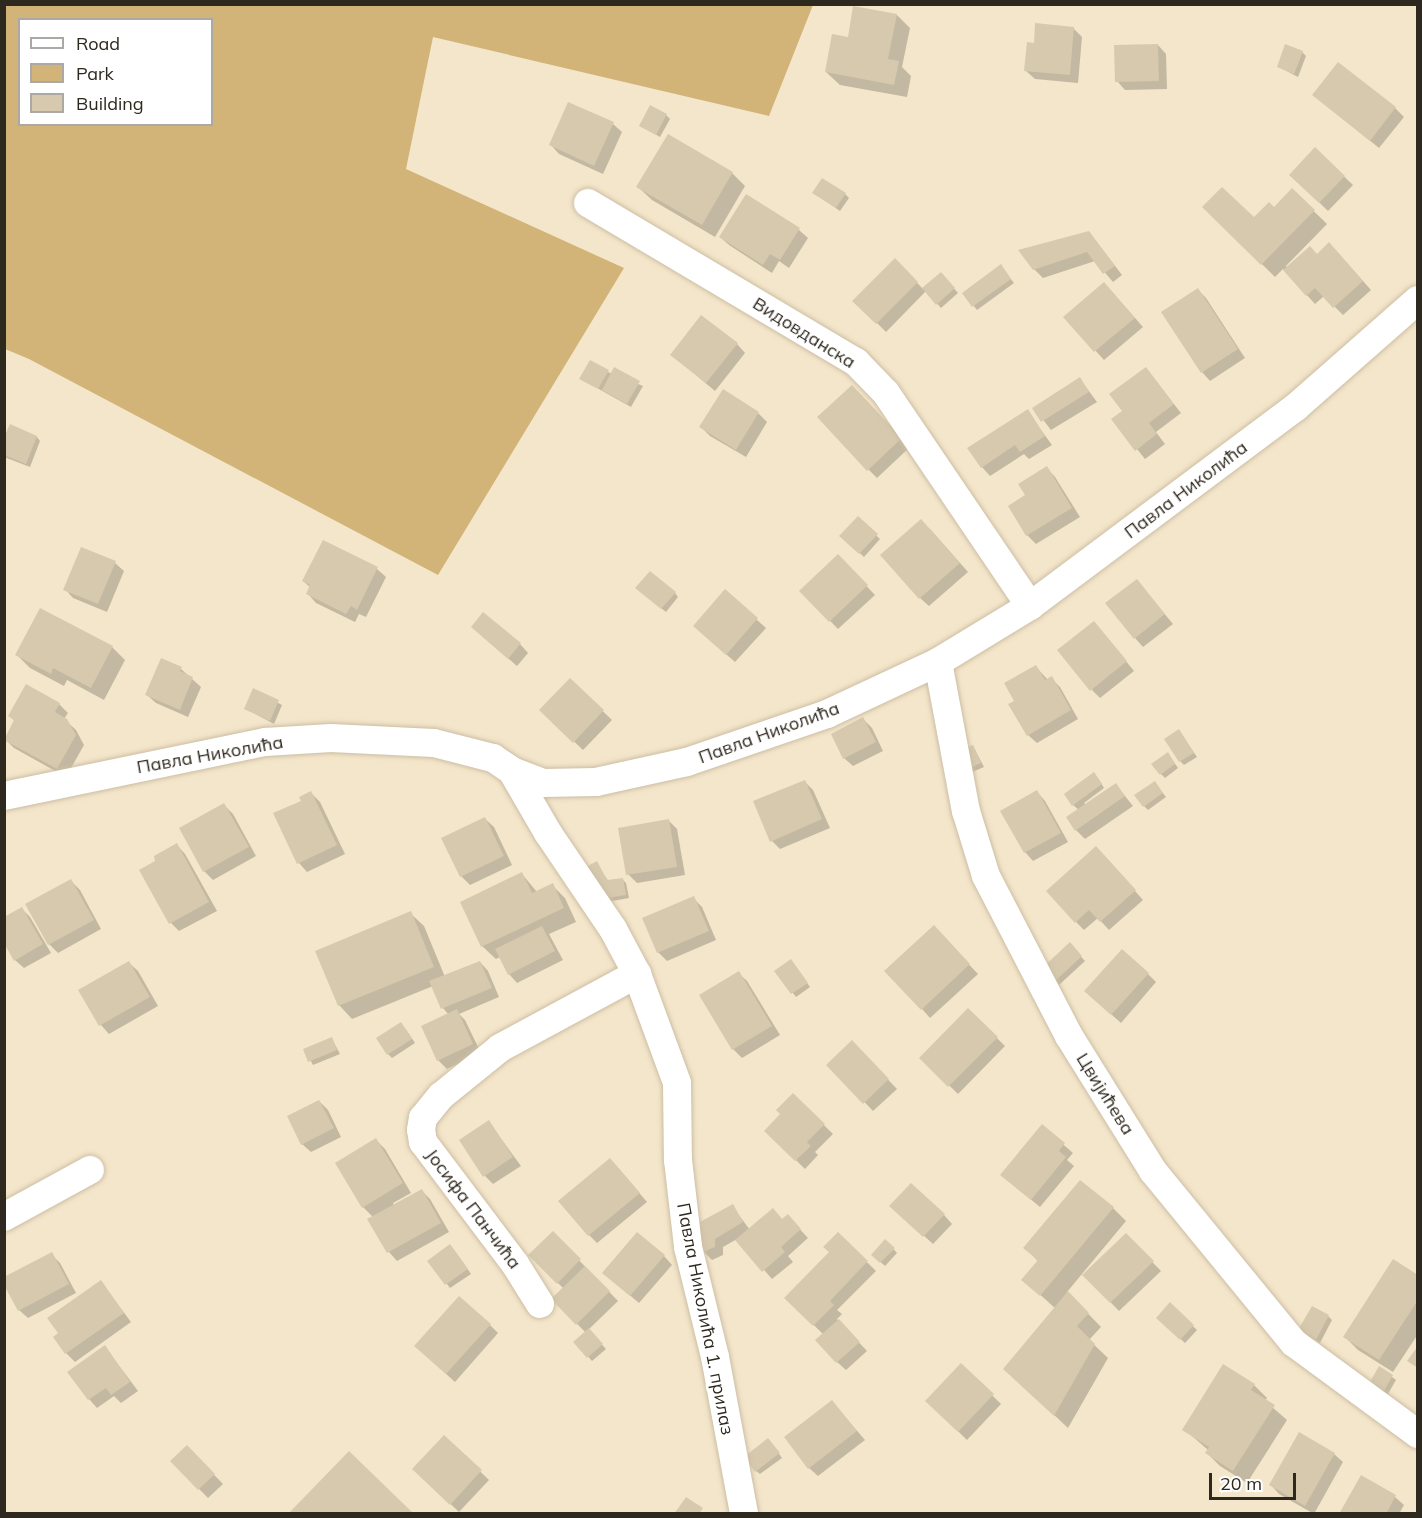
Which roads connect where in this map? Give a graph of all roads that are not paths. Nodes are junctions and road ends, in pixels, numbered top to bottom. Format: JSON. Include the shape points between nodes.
{"nodes":[{"id":1,"x":588,"y":203,"type":"dead end"},
{"id":2,"x":1418,"y":300,"type":"edge"},
{"id":3,"x":1030,"y":606,"type":"junction"},
{"id":4,"x":938,"y":662,"type":"junction"},
{"id":5,"x":512,"y":771,"type":"junction"},
{"id":6,"x":4,"y":796,"type":"edge"},
{"id":7,"x":637,"y":974,"type":"junction"},
{"id":8,"x":90,"y":1170,"type":"dead end"},
{"id":9,"x":4,"y":1217,"type":"edge"},
{"id":10,"x":540,"y":1304,"type":"dead end"},
{"id":11,"x":1418,"y":1434,"type":"edge"},
{"id":12,"x":744,"y":1514,"type":"edge"}],
"edges":[{"from":1,"to":3,"type":"street","name":"Видовданска","via":[[856,362],[886,393]]},
{"from":2,"to":3,"type":"street","name":"Павла Николића","via":[[1296,407]]},
{"from":3,"to":4,"type":"street","name":"Павла Николића"},
{"from":4,"to":5,"type":"street","name":"Павла Николића","via":[[827,714],[656,771],[596,782],[562,783],[543,783]]},
{"from":4,"to":11,"type":"street","name":"Цвијићева","via":[[966,811],[986,876],[1069,1036],[1152,1171],[1294,1343]]},
{"from":5,"to":6,"type":"street","name":"Павла Николића","via":[[493,758],[434,743],[331,738],[265,742]]},
{"from":5,"to":7,"type":"street","name":"Павла Николића 1. прилаз","via":[[548,833],[613,929]]},
{"from":7,"to":10,"type":"street","name":"Јосифа Панчића","via":[[500,1048],[441,1096],[423,1118],[423,1142],[515,1264]]},
{"from":7,"to":12,"type":"street","name":"Павла Николића 1. прилаз","via":[[676,1083],[678,1160],[688,1247],[715,1357]]},
{"from":8,"to":9,"type":"street"}]}
